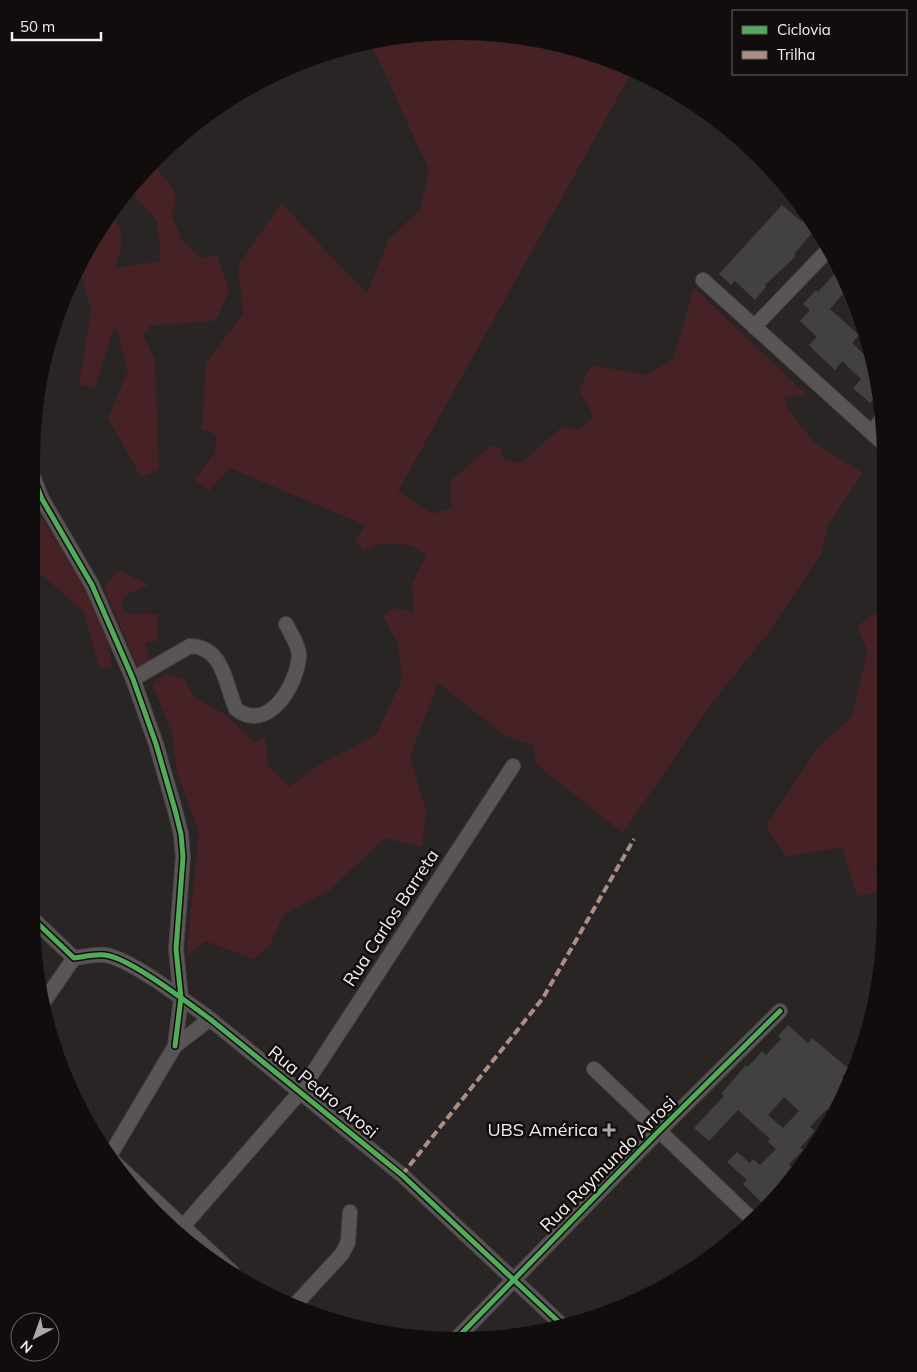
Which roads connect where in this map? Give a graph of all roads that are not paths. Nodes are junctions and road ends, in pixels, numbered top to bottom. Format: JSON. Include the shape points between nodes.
{"nodes":[{"id":1,"x":824,"y":255,"type":"edge"},
{"id":2,"x":703,"y":280,"type":"dead end"},
{"id":3,"x":754,"y":327,"type":"junction"},
{"id":4,"x":876,"y":427,"type":"edge"},
{"id":5,"x":872,"y":432,"type":"junction"},
{"id":6,"x":876,"y":436,"type":"edge"},
{"id":7,"x":40,"y":494,"type":"edge"},
{"id":8,"x":286,"y":624,"type":"dead end"},
{"id":9,"x":133,"y":679,"type":"junction"},
{"id":10,"x":513,"y":766,"type":"dead end"},
{"id":11,"x":40,"y":926,"type":"edge"},
{"id":12,"x":74,"y":958,"type":"junction"},
{"id":13,"x":48,"y":996,"type":"edge"},
{"id":14,"x":181,"y":998,"type":"junction"},
{"id":15,"x":780,"y":1011,"type":"dead end"},
{"id":16,"x":210,"y":1019,"type":"junction"},
{"id":17,"x":175,"y":1046,"type":"junction"},
{"id":18,"x":594,"y":1069,"type":"dead end"},
{"id":19,"x":301,"y":1091,"type":"junction"},
{"id":20,"x":659,"y":1131,"type":"junction"},
{"id":21,"x":113,"y":1150,"type":"edge"},
{"id":22,"x":350,"y":1212,"type":"dead end"},
{"id":23,"x":748,"y":1215,"type":"edge"},
{"id":24,"x":182,"y":1227,"type":"edge"},
{"id":25,"x":514,"y":1278,"type":"junction"},
{"id":26,"x":299,"y":1300,"type":"edge"},
{"id":27,"x":557,"y":1320,"type":"edge"},
{"id":28,"x":463,"y":1332,"type":"edge"}],
"edges":[{"from":1,"to":3,"type":"street"},
{"from":2,"to":3,"type":"street"},
{"from":3,"to":5,"type":"street"},
{"from":4,"to":5,"type":"street"},
{"from":5,"to":6,"type":"street"},
{"from":7,"to":9,"type":"street","via":[[92,585]]},
{"from":8,"to":9,"type":"street","via":[[299,655],[296,670],[283,697],[273,710],[262,716],[250,717],[236,709],[222,669],[214,655],[201,646],[190,646]]},
{"from":9,"to":14,"type":"street","via":[[156,744],[181,834],[183,857],[176,949]]},
{"from":10,"to":19,"type":"street","name":"Rua Carlos Barreta"},
{"from":11,"to":12,"type":"street"},
{"from":12,"to":13,"type":"street"},
{"from":12,"to":14,"type":"street","name":"Rua Pedro Arosi","via":[[104,955],[117,958]]},
{"from":14,"to":16,"type":"street","name":"Rua Pedro Arosi"},
{"from":14,"to":17,"type":"street"},
{"from":15,"to":20,"type":"street","name":"Rua Raymundo Arrosi"},
{"from":16,"to":17,"type":"street"},
{"from":16,"to":19,"type":"street","name":"Rua Pedro Arosi"},
{"from":17,"to":21,"type":"street"},
{"from":18,"to":20,"type":"street"},
{"from":19,"to":24,"type":"street","name":"Rua Carlos Barreta"},
{"from":19,"to":25,"type":"street","name":"Rua Pedro Arosi","via":[[402,1175]]},
{"from":20,"to":23,"type":"street"},
{"from":20,"to":25,"type":"street","name":"Rua Raymundo Arrosi"},
{"from":22,"to":26,"type":"street","via":[[348,1242],[342,1254]]},
{"from":25,"to":27,"type":"street","name":"Rua Pedro Arosi"},
{"from":25,"to":28,"type":"street","name":"Rua Raymundo Arrosi"}]}
